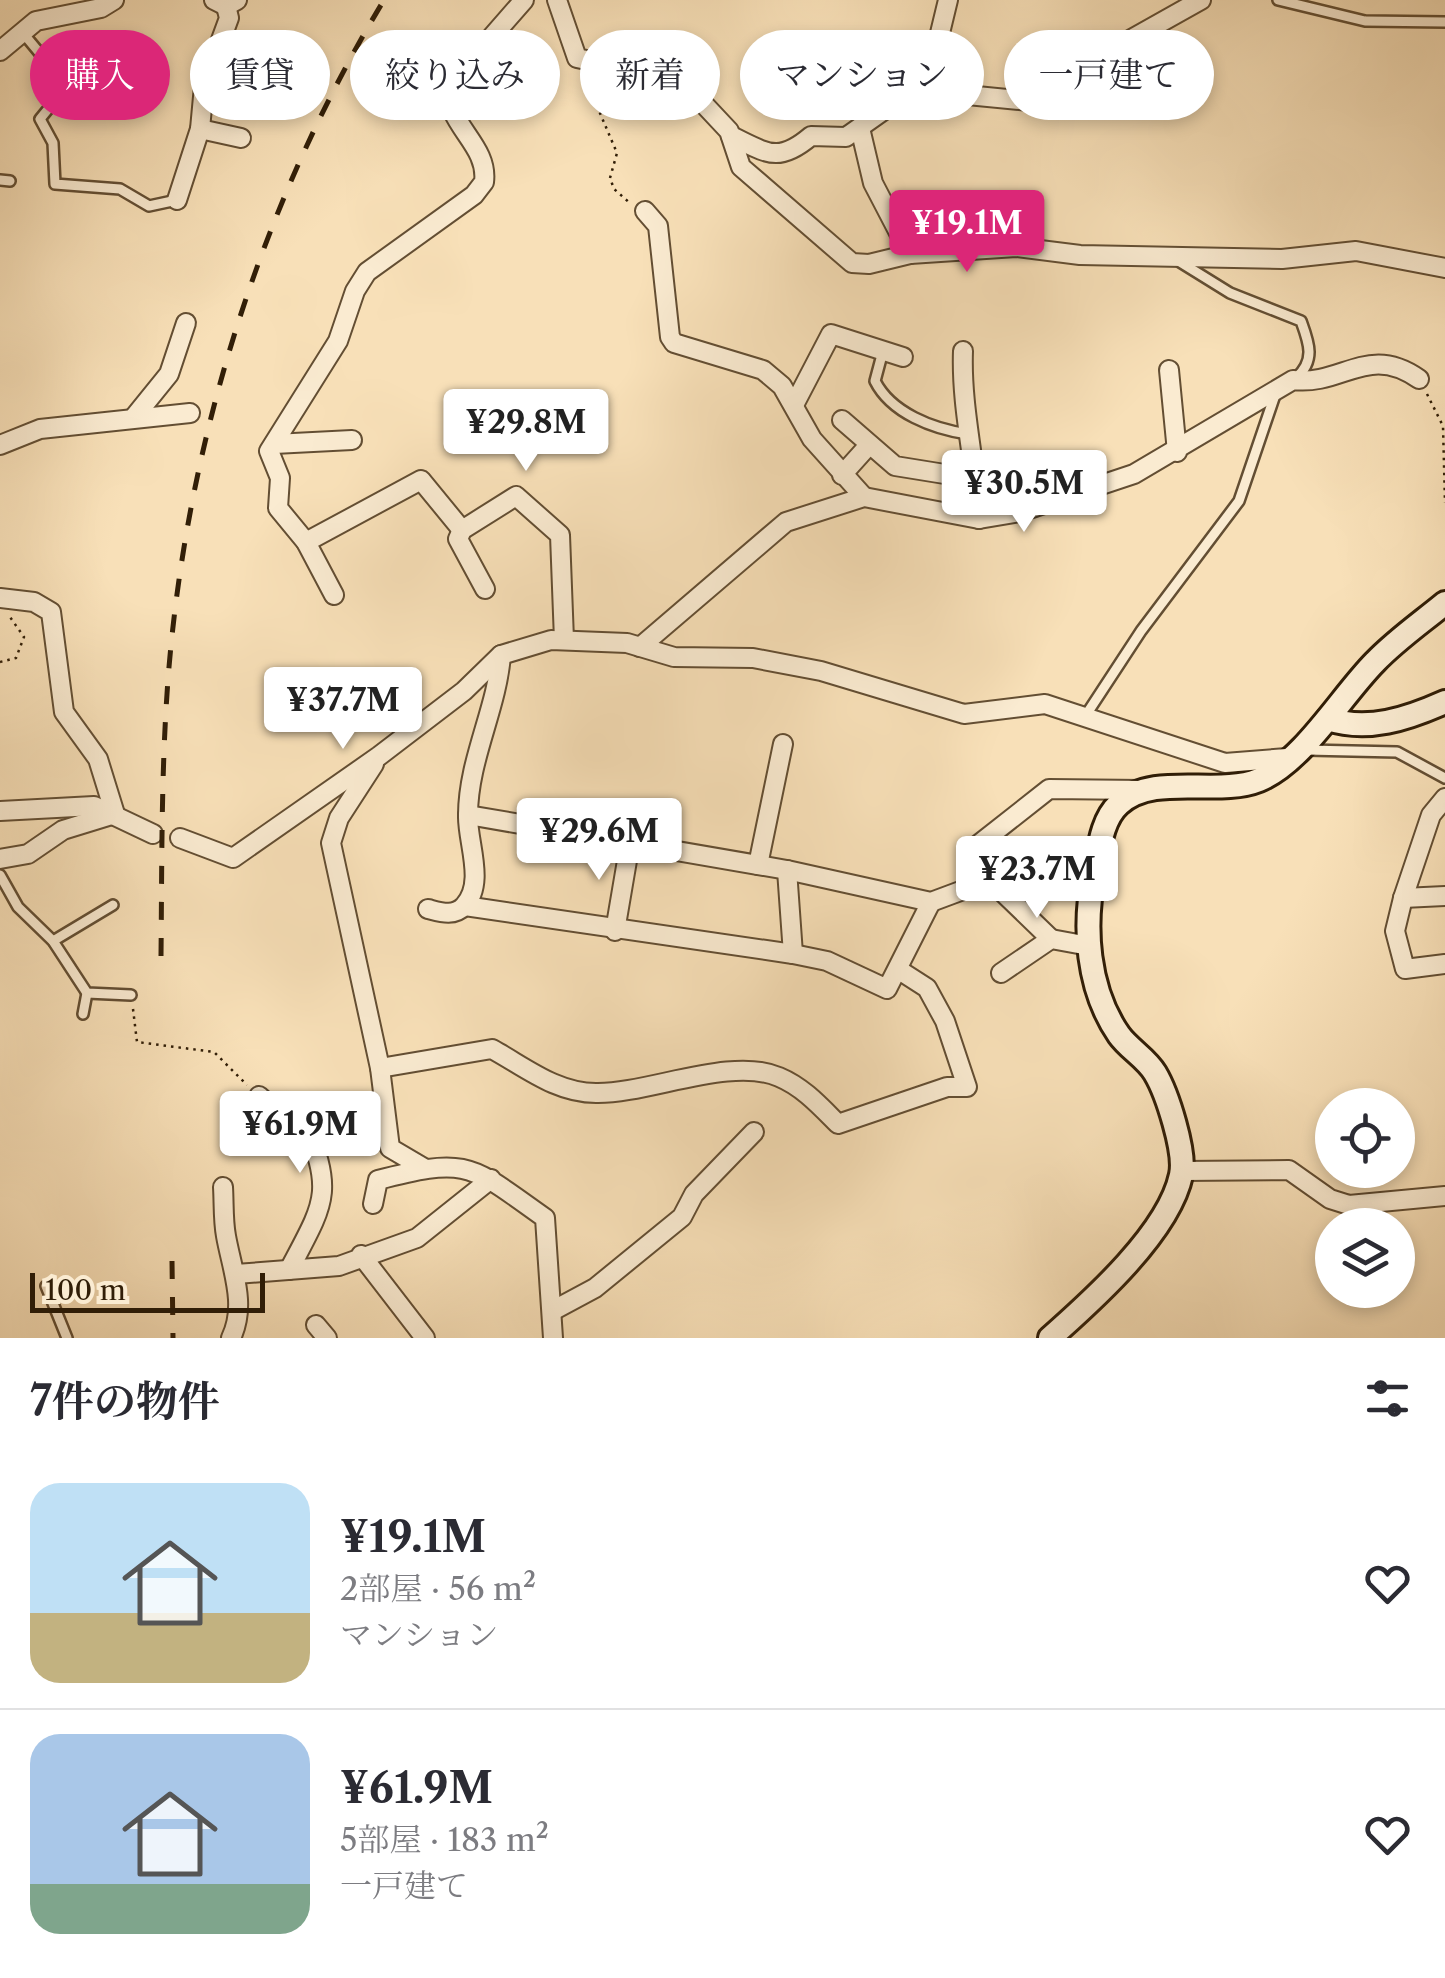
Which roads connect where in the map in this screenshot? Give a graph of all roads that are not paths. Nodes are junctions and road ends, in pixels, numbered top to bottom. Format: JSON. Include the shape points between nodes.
{"nodes":[{"id":1,"x":114,"y":0,"type":"edge"},
{"id":2,"x":524,"y":0,"type":"edge"},
{"id":3,"x":557,"y":0,"type":"edge"},
{"id":4,"x":948,"y":0,"type":"edge"},
{"id":5,"x":1202,"y":0,"type":"edge"},
{"id":6,"x":1278,"y":0,"type":"edge"},
{"id":7,"x":226,"y":2,"type":"edge"},
{"id":8,"x":54,"y":9,"type":"edge"},
{"id":9,"x":1445,"y":22,"type":"edge"},
{"id":10,"x":941,"y":30,"type":"edge"},
{"id":11,"x":23,"y":32,"type":"junction"},
{"id":12,"x":0,"y":51,"type":"edge"},
{"id":13,"x":984,"y":97,"type":"edge"},
{"id":14,"x":871,"y":120,"type":"edge"},
{"id":15,"x":860,"y":128,"type":"junction"},
{"id":16,"x":200,"y":129,"type":"junction"},
{"id":17,"x":731,"y":136,"type":"junction"},
{"id":18,"x":241,"y":138,"type":"dead end"},
{"id":19,"x":177,"y":200,"type":"joint"},
{"id":20,"x":645,"y":211,"type":"road end"},
{"id":21,"x":910,"y":254,"type":"junction"},
{"id":22,"x":1174,"y":257,"type":"junction"},
{"id":23,"x":1445,"y":268,"type":"edge"},
{"id":24,"x":186,"y":322,"type":"dead end"},
{"id":25,"x":882,"y":351,"type":"junction"},
{"id":26,"x":963,"y":351,"type":"dead end"},
{"id":27,"x":903,"y":358,"type":"dead end"},
{"id":28,"x":1170,"y":370,"type":"dead end"},
{"id":29,"x":1419,"y":379,"type":"road end"},
{"id":30,"x":1294,"y":380,"type":"junction"},
{"id":31,"x":1276,"y":392,"type":"junction"},
{"id":32,"x":794,"y":405,"type":"junction"},
{"id":33,"x":190,"y":413,"type":"dead end"},
{"id":34,"x":135,"y":416,"type":"junction"},
{"id":35,"x":842,"y":420,"type":"dead end"},
{"id":36,"x":972,"y":434,"type":"junction"},
{"id":37,"x":352,"y":440,"type":"dead end"},
{"id":38,"x":274,"y":444,"type":"junction"},
{"id":39,"x":0,"y":445,"type":"edge"},
{"id":40,"x":868,"y":445,"type":"junction"},
{"id":41,"x":1177,"y":452,"type":"junction"},
{"id":42,"x":842,"y":475,"type":"junction"},
{"id":43,"x":864,"y":497,"type":"junction"},
{"id":44,"x":979,"y":519,"type":"junction"},
{"id":45,"x":462,"y":530,"type":"junction"},
{"id":46,"x":306,"y":542,"type":"junction"},
{"id":47,"x":485,"y":589,"type":"dead end"},
{"id":48,"x":334,"y":595,"type":"dead end"},
{"id":49,"x":0,"y":598,"type":"edge"},
{"id":50,"x":1445,"y":603,"type":"edge"},
{"id":51,"x":564,"y":640,"type":"junction"},
{"id":52,"x":640,"y":647,"type":"junction"},
{"id":53,"x":501,"y":654,"type":"junction"},
{"id":54,"x":1445,"y":702,"type":"edge"},
{"id":55,"x":1084,"y":718,"type":"junction"},
{"id":56,"x":1328,"y":718,"type":"junction"},
{"id":57,"x":783,"y":744,"type":"dead end"},
{"id":58,"x":1293,"y":754,"type":"junction"},
{"id":59,"x":380,"y":756,"type":"junction"},
{"id":60,"x":1445,"y":778,"type":"edge"},
{"id":61,"x":1148,"y":790,"type":"junction"},
{"id":62,"x":1445,"y":798,"type":"edge"},
{"id":63,"x":0,"y":811,"type":"edge"},
{"id":64,"x":115,"y":814,"type":"junction"},
{"id":65,"x":468,"y":815,"type":"junction"},
{"id":66,"x":153,"y":834,"type":"dead end"},
{"id":67,"x":180,"y":838,"type":"dead end"},
{"id":68,"x":630,"y":843,"type":"junction"},
{"id":69,"x":0,"y":859,"type":"edge"},
{"id":70,"x":758,"y":865,"type":"junction"},
{"id":71,"x":786,"y":870,"type":"junction"},
{"id":72,"x":0,"y":875,"type":"edge"},
{"id":73,"x":990,"y":880,"type":"junction"},
{"id":74,"x":1445,"y":896,"type":"edge"},
{"id":75,"x":1403,"y":898,"type":"junction"},
{"id":76,"x":931,"y":902,"type":"junction"},
{"id":77,"x":113,"y":905,"type":"dead end"},
{"id":78,"x":464,"y":906,"type":"junction"},
{"id":79,"x":428,"y":909,"type":"dead end"},
{"id":80,"x":615,"y":931,"type":"junction"},
{"id":81,"x":1052,"y":939,"type":"junction"},
{"id":82,"x":53,"y":940,"type":"junction"},
{"id":83,"x":1088,"y":946,"type":"junction"},
{"id":84,"x":792,"y":954,"type":"junction"},
{"id":85,"x":1445,"y":964,"type":"edge"},
{"id":86,"x":899,"y":970,"type":"junction"},
{"id":87,"x":1002,"y":973,"type":"dead end"},
{"id":88,"x":86,"y":993,"type":"junction"},
{"id":89,"x":132,"y":996,"type":"road end"},
{"id":90,"x":82,"y":1014,"type":"dead end"},
{"id":91,"x":380,"y":1068,"type":"junction"},
{"id":92,"x":258,"y":1096,"type":"road end"},
{"id":93,"x":754,"y":1132,"type":"dead end"},
{"id":94,"x":424,"y":1168,"type":"junction"},
{"id":95,"x":1182,"y":1171,"type":"junction"},
{"id":96,"x":490,"y":1179,"type":"junction"},
{"id":97,"x":223,"y":1188,"type":"dead end"},
{"id":98,"x":1445,"y":1196,"type":"edge"},
{"id":99,"x":373,"y":1204,"type":"dead end"},
{"id":100,"x":361,"y":1255,"type":"junction"},
{"id":101,"x":289,"y":1270,"type":"junction"},
{"id":102,"x":236,"y":1274,"type":"junction"},
{"id":103,"x":46,"y":1286,"type":"dead end"},
{"id":104,"x":554,"y":1310,"type":"junction"},
{"id":105,"x":66,"y":1338,"type":"edge"},
{"id":106,"x":230,"y":1338,"type":"edge"},
{"id":107,"x":425,"y":1338,"type":"edge"},
{"id":108,"x":554,"y":1338,"type":"edge"},
{"id":109,"x":1050,"y":1338,"type":"edge"}],
"edges":[{"from":1,"to":8,"type":"street","via":[[101,8]]},
{"from":2,"to":38,"type":"street","via":[[449,86],[450,109],[483,160],[484,182],[367,272],[338,341]]},
{"from":3,"to":17,"type":"street","via":[[577,58],[680,89],[699,99]]},
{"from":4,"to":10,"type":"street"},
{"from":5,"to":13,"type":"street","via":[[1126,42],[1065,41],[1053,85],[1039,102]]},
{"from":6,"to":9,"type":"lane","via":[[1365,21]]},
{"from":7,"to":16,"type":"street","via":[[229,18],[204,86]]},
{"from":8,"to":11,"type":"street"},
{"from":11,"to":12,"type":"street"},
{"from":11,"to":19,"type":"lane","via":[[68,86],[40,119],[53,142],[55,184],[120,189],[148,206]]},
{"from":14,"to":15,"type":"street"},
{"from":15,"to":17,"type":"street","via":[[846,138],[811,136],[793,152],[772,155]]},
{"from":15,"to":21,"type":"street","via":[[873,183]]},
{"from":16,"to":18,"type":"street"},
{"from":16,"to":19,"type":"street"},
{"from":17,"to":21,"type":"street","via":[[741,166],[841,258],[869,264]]},
{"from":20,"to":32,"type":"street","via":[[658,226],[674,343],[763,370]]},
{"from":21,"to":22,"type":"street","via":[[1016,247]]},
{"from":22,"to":23,"type":"street","via":[[1282,259],[1356,250]]},
{"from":22,"to":30,"type":"lane","via":[[1230,294],[1301,321],[1311,348],[1307,368]]},
{"from":24,"to":34,"type":"street","via":[[169,374]]},
{"from":25,"to":27,"type":"street"},
{"from":25,"to":32,"type":"street","via":[[831,334]]},
{"from":25,"to":36,"type":"lane","via":[[875,380],[881,393],[916,419]]},
{"from":26,"to":36,"type":"street","via":[[962,392]]},
{"from":28,"to":41,"type":"street"},
{"from":29,"to":30,"type":"street","via":[[1398,364]]},
{"from":30,"to":31,"type":"street"},
{"from":31,"to":41,"type":"street"},
{"from":31,"to":55,"type":"lane","via":[[1240,502]]},
{"from":32,"to":42,"type":"street"},
{"from":33,"to":34,"type":"street"},
{"from":34,"to":39,"type":"street","via":[[40,429]]},
{"from":35,"to":40,"type":"street"},
{"from":36,"to":44,"type":"street"},
{"from":37,"to":38,"type":"street"},
{"from":38,"to":46,"type":"street","via":[[269,451],[280,478],[278,508]]},
{"from":40,"to":42,"type":"street"},
{"from":40,"to":44,"type":"street","via":[[896,466],[956,476]]},
{"from":41,"to":44,"type":"street","via":[[1134,474]]},
{"from":42,"to":43,"type":"street"},
{"from":43,"to":44,"type":"street"},
{"from":43,"to":52,"type":"street","via":[[786,522]]},
{"from":45,"to":46,"type":"street","via":[[421,480]]},
{"from":45,"to":47,"type":"street","via":[[458,540]]},
{"from":45,"to":51,"type":"street","via":[[516,496],[560,535]]},
{"from":46,"to":48,"type":"street"},
{"from":49,"to":64,"type":"street","via":[[34,602],[51,612],[64,712],[98,759]]},
{"from":50,"to":56,"type":"street","via":[[1376,661]]},
{"from":51,"to":52,"type":"street"},
{"from":51,"to":53,"type":"street"},
{"from":52,"to":55,"type":"street","via":[[674,657],[752,658],[821,671],[964,714],[1045,704]]},
{"from":53,"to":59,"type":"street"},
{"from":53,"to":65,"type":"street"},
{"from":54,"to":56,"type":"street","via":[[1356,728]]},
{"from":55,"to":58,"type":"street","via":[[1225,763]]},
{"from":56,"to":58,"type":"street"},
{"from":57,"to":70,"type":"street"},
{"from":58,"to":60,"type":"lane","via":[[1397,752]]},
{"from":58,"to":61,"type":"street","via":[[1261,780]]},
{"from":59,"to":67,"type":"street","via":[[233,858]]},
{"from":59,"to":91,"type":"street","via":[[339,818],[331,843]]},
{"from":61,"to":73,"type":"street","via":[[1048,789],[969,852]]},
{"from":61,"to":83,"type":"street","via":[[1119,804],[1103,829],[1088,904]]},
{"from":62,"to":75,"type":"street","via":[[1431,815]]},
{"from":63,"to":64,"type":"street","via":[[94,806]]},
{"from":64,"to":66,"type":"street"},
{"from":64,"to":69,"type":"street","via":[[63,830],[28,854]]},
{"from":65,"to":68,"type":"street"},
{"from":65,"to":78,"type":"street","via":[[474,882]]},
{"from":68,"to":70,"type":"street"},
{"from":68,"to":80,"type":"street"},
{"from":70,"to":71,"type":"street"},
{"from":71,"to":76,"type":"street"},
{"from":71,"to":84,"type":"street"},
{"from":72,"to":82,"type":"lane","via":[[18,907]]},
{"from":73,"to":76,"type":"street"},
{"from":73,"to":81,"type":"street"},
{"from":74,"to":75,"type":"street"},
{"from":75,"to":85,"type":"street","via":[[1396,931],[1405,970]]},
{"from":76,"to":86,"type":"street"},
{"from":77,"to":82,"type":"lane"},
{"from":78,"to":79,"type":"street","via":[[450,914]]},
{"from":78,"to":80,"type":"street"},
{"from":80,"to":84,"type":"street"},
{"from":81,"to":83,"type":"street"},
{"from":81,"to":87,"type":"street"},
{"from":82,"to":88,"type":"lane"},
{"from":83,"to":95,"type":"street","via":[[1100,1000],[1167,1096]]},
{"from":84,"to":86,"type":"street","via":[[887,989]]},
{"from":86,"to":91,"type":"street","via":[[927,988],[966,1087],[947,1087],[838,1124],[806,1092],[775,1075],[742,1072],[598,1094],[544,1081],[492,1049]]},
{"from":88,"to":89,"type":"lane"},
{"from":88,"to":90,"type":"lane"},
{"from":91,"to":94,"type":"street","via":[[390,1148]]},
{"from":92,"to":101,"type":"street","via":[[279,1114],[304,1117],[324,1169],[322,1208]]},
{"from":93,"to":104,"type":"street","via":[[694,1194],[682,1217],[595,1288]]},
{"from":94,"to":96,"type":"street","via":[[453,1164]]},
{"from":94,"to":99,"type":"street","via":[[378,1180]]},
{"from":95,"to":98,"type":"street","via":[[1289,1170],[1350,1205]]},
{"from":95,"to":109,"type":"street","via":[[1172,1202],[1143,1240],[1099,1295]]},
{"from":96,"to":100,"type":"street","via":[[417,1238]]},
{"from":96,"to":104,"type":"street","via":[[546,1218]]},
{"from":97,"to":102,"type":"street"},
{"from":100,"to":101,"type":"street","via":[[339,1266]]},
{"from":100,"to":107,"type":"street"},
{"from":101,"to":102,"type":"street"},
{"from":102,"to":106,"type":"street","via":[[237,1324]]},
{"from":103,"to":105,"type":"lane"},
{"from":104,"to":108,"type":"street"}]}
